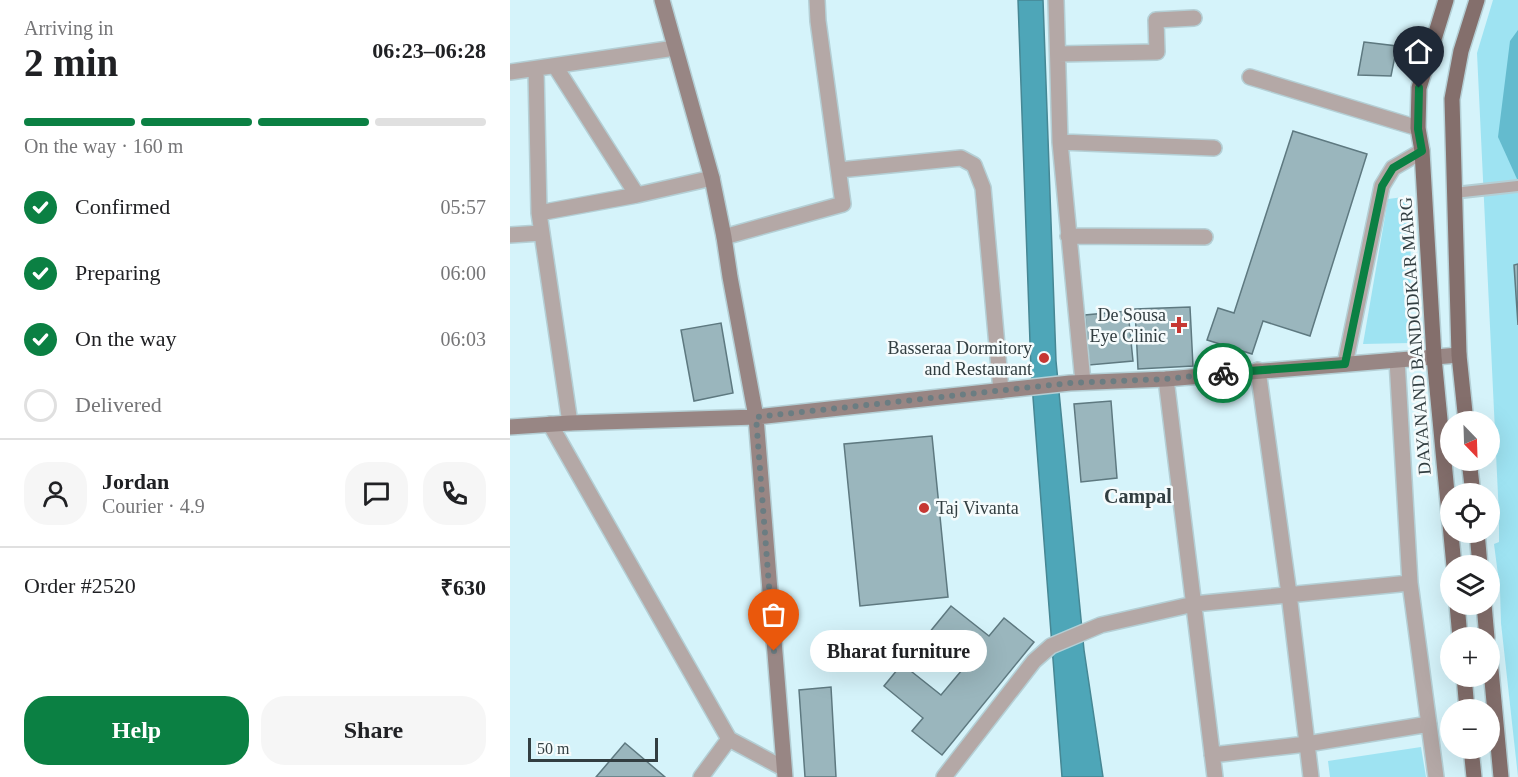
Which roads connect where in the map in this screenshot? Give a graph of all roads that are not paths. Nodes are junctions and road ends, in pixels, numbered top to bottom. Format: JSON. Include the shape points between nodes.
{"nodes":[{"id":1,"x":662,"y":0,"type":"edge"},
{"id":2,"x":817,"y":0,"type":"edge"},
{"id":3,"x":1056,"y":0,"type":"edge"},
{"id":4,"x":1446,"y":0,"type":"edge"},
{"id":5,"x":1478,"y":0,"type":"edge"},
{"id":6,"x":1194,"y":18,"type":"dead end"},
{"id":7,"x":675,"y":48,"type":"junction"},
{"id":8,"x":1058,"y":54,"type":"junction"},
{"id":9,"x":555,"y":66,"type":"junction"},
{"id":10,"x":536,"y":69,"type":"junction"},
{"id":11,"x":510,"y":72,"type":"edge"},
{"id":12,"x":1250,"y":77,"type":"dead end"},
{"id":13,"x":1418,"y":129,"type":"junction"},
{"id":14,"x":1060,"y":142,"type":"junction"},
{"id":15,"x":1214,"y":148,"type":"dead end"},
{"id":16,"x":1422,"y":151,"type":"junction"},
{"id":17,"x":839,"y":170,"type":"junction"},
{"id":18,"x":712,"y":178,"type":"junction"},
{"id":19,"x":1518,"y":186,"type":"edge"},
{"id":20,"x":1454,"y":193,"type":"junction"},
{"id":21,"x":637,"y":195,"type":"junction"},
{"id":22,"x":539,"y":213,"type":"junction"},
{"id":23,"x":541,"y":233,"type":"junction"},
{"id":24,"x":510,"y":235,"type":"edge"},
{"id":25,"x":1068,"y":236,"type":"junction"},
{"id":26,"x":724,"y":237,"type":"junction"},
{"id":27,"x":1205,"y":237,"type":"dead end"},
{"id":28,"x":1459,"y":355,"type":"junction"},
{"id":29,"x":1434,"y":357,"type":"junction"},
{"id":30,"x":1397,"y":360,"type":"junction"},
{"id":31,"x":1345,"y":364,"type":"junction"},
{"id":32,"x":1258,"y":370,"type":"junction"},
{"id":33,"x":1166,"y":379,"type":"junction"},
{"id":34,"x":1076,"y":383,"type":"junction"},
{"id":35,"x":1001,"y":391,"type":"junction"},
{"id":36,"x":1465,"y":411,"type":"edge"},
{"id":37,"x":756,"y":417,"type":"junction"},
{"id":38,"x":570,"y":423,"type":"junction"},
{"id":39,"x":550,"y":424,"type":"junction"},
{"id":40,"x":510,"y":428,"type":"edge"},
{"id":41,"x":1453,"y":555,"type":"edge"},
{"id":42,"x":1410,"y":583,"type":"junction"},
{"id":43,"x":1289,"y":594,"type":"junction"},
{"id":44,"x":1194,"y":604,"type":"junction"},
{"id":45,"x":1493,"y":687,"type":"edge"},
{"id":46,"x":1429,"y":723,"type":"junction"},
{"id":47,"x":729,"y":739,"type":"junction"},
{"id":48,"x":1307,"y":744,"type":"junction"},
{"id":49,"x":1212,"y":755,"type":"junction"},
{"id":50,"x":1472,"y":759,"type":"edge"},
{"id":51,"x":784,"y":773,"type":"edge"},
{"id":52,"x":701,"y":777,"type":"edge"},
{"id":53,"x":944,"y":777,"type":"edge"},
{"id":54,"x":1215,"y":777,"type":"edge"},
{"id":55,"x":1311,"y":777,"type":"edge"},
{"id":56,"x":1436,"y":777,"type":"edge"},
{"id":57,"x":1474,"y":777,"type":"edge"},
{"id":58,"x":1502,"y":777,"type":"edge"}],
"edges":[{"from":1,"to":7,"type":"main road"},
{"from":2,"to":17,"type":"street"},
{"from":3,"to":8,"type":"street"},
{"from":4,"to":13,"type":"main road","name":"DAYANAND BANDODKAR MARG","via":[[1419,88]]},
{"from":5,"to":20,"type":"main road","via":[[1461,51],[1452,99]]},
{"from":6,"to":8,"type":"street","via":[[1156,20],[1157,52]]},
{"from":7,"to":9,"type":"street"},
{"from":7,"to":18,"type":"main road"},
{"from":8,"to":14,"type":"street"},
{"from":9,"to":10,"type":"street"},
{"from":9,"to":21,"type":"street"},
{"from":10,"to":11,"type":"street"},
{"from":10,"to":22,"type":"street"},
{"from":12,"to":13,"type":"street"},
{"from":13,"to":16,"type":"main road","name":"DAYANAND BANDODKAR MARG"},
{"from":14,"to":15,"type":"street"},
{"from":14,"to":25,"type":"street"},
{"from":16,"to":29,"type":"main road","name":"DAYANAND BANDODKAR MARG"},
{"from":16,"to":31,"type":"street","via":[[1393,168],[1382,186]]},
{"from":17,"to":26,"type":"street","via":[[843,204]]},
{"from":17,"to":35,"type":"street","via":[[961,158],[974,165],[983,188]]},
{"from":18,"to":21,"type":"street"},
{"from":18,"to":26,"type":"main road"},
{"from":19,"to":20,"type":"lane"},
{"from":20,"to":28,"type":"main road"},
{"from":21,"to":22,"type":"street"},
{"from":22,"to":23,"type":"street"},
{"from":23,"to":24,"type":"street"},
{"from":23,"to":38,"type":"street"},
{"from":25,"to":27,"type":"street"},
{"from":25,"to":34,"type":"street"},
{"from":26,"to":37,"type":"main road"},
{"from":28,"to":29,"type":"main road"},
{"from":28,"to":36,"type":"main road"},
{"from":29,"to":30,"type":"main road"},
{"from":29,"to":41,"type":"main road","name":"DAYANAND BANDODKAR MARG"},
{"from":30,"to":31,"type":"main road"},
{"from":30,"to":42,"type":"street"},
{"from":31,"to":32,"type":"main road"},
{"from":32,"to":33,"type":"main road"},
{"from":32,"to":43,"type":"street"},
{"from":33,"to":34,"type":"main road"},
{"from":33,"to":44,"type":"street"},
{"from":34,"to":35,"type":"main road"},
{"from":35,"to":37,"type":"main road"},
{"from":37,"to":38,"type":"main road"},
{"from":37,"to":51,"type":"main road"},
{"from":38,"to":39,"type":"main road"},
{"from":39,"to":40,"type":"main road"},
{"from":39,"to":47,"type":"street"},
{"from":42,"to":43,"type":"street"},
{"from":42,"to":46,"type":"street"},
{"from":43,"to":44,"type":"street"},
{"from":43,"to":48,"type":"street"},
{"from":44,"to":49,"type":"street"},
{"from":44,"to":53,"type":"street","via":[[1101,625],[1051,646]]},
{"from":45,"to":58,"type":"main road"},
{"from":46,"to":48,"type":"street"},
{"from":46,"to":56,"type":"street"},
{"from":47,"to":51,"type":"street"},
{"from":47,"to":52,"type":"street"},
{"from":48,"to":49,"type":"street"},
{"from":48,"to":55,"type":"street"},
{"from":49,"to":54,"type":"street"},
{"from":50,"to":57,"type":"main road"}]}
